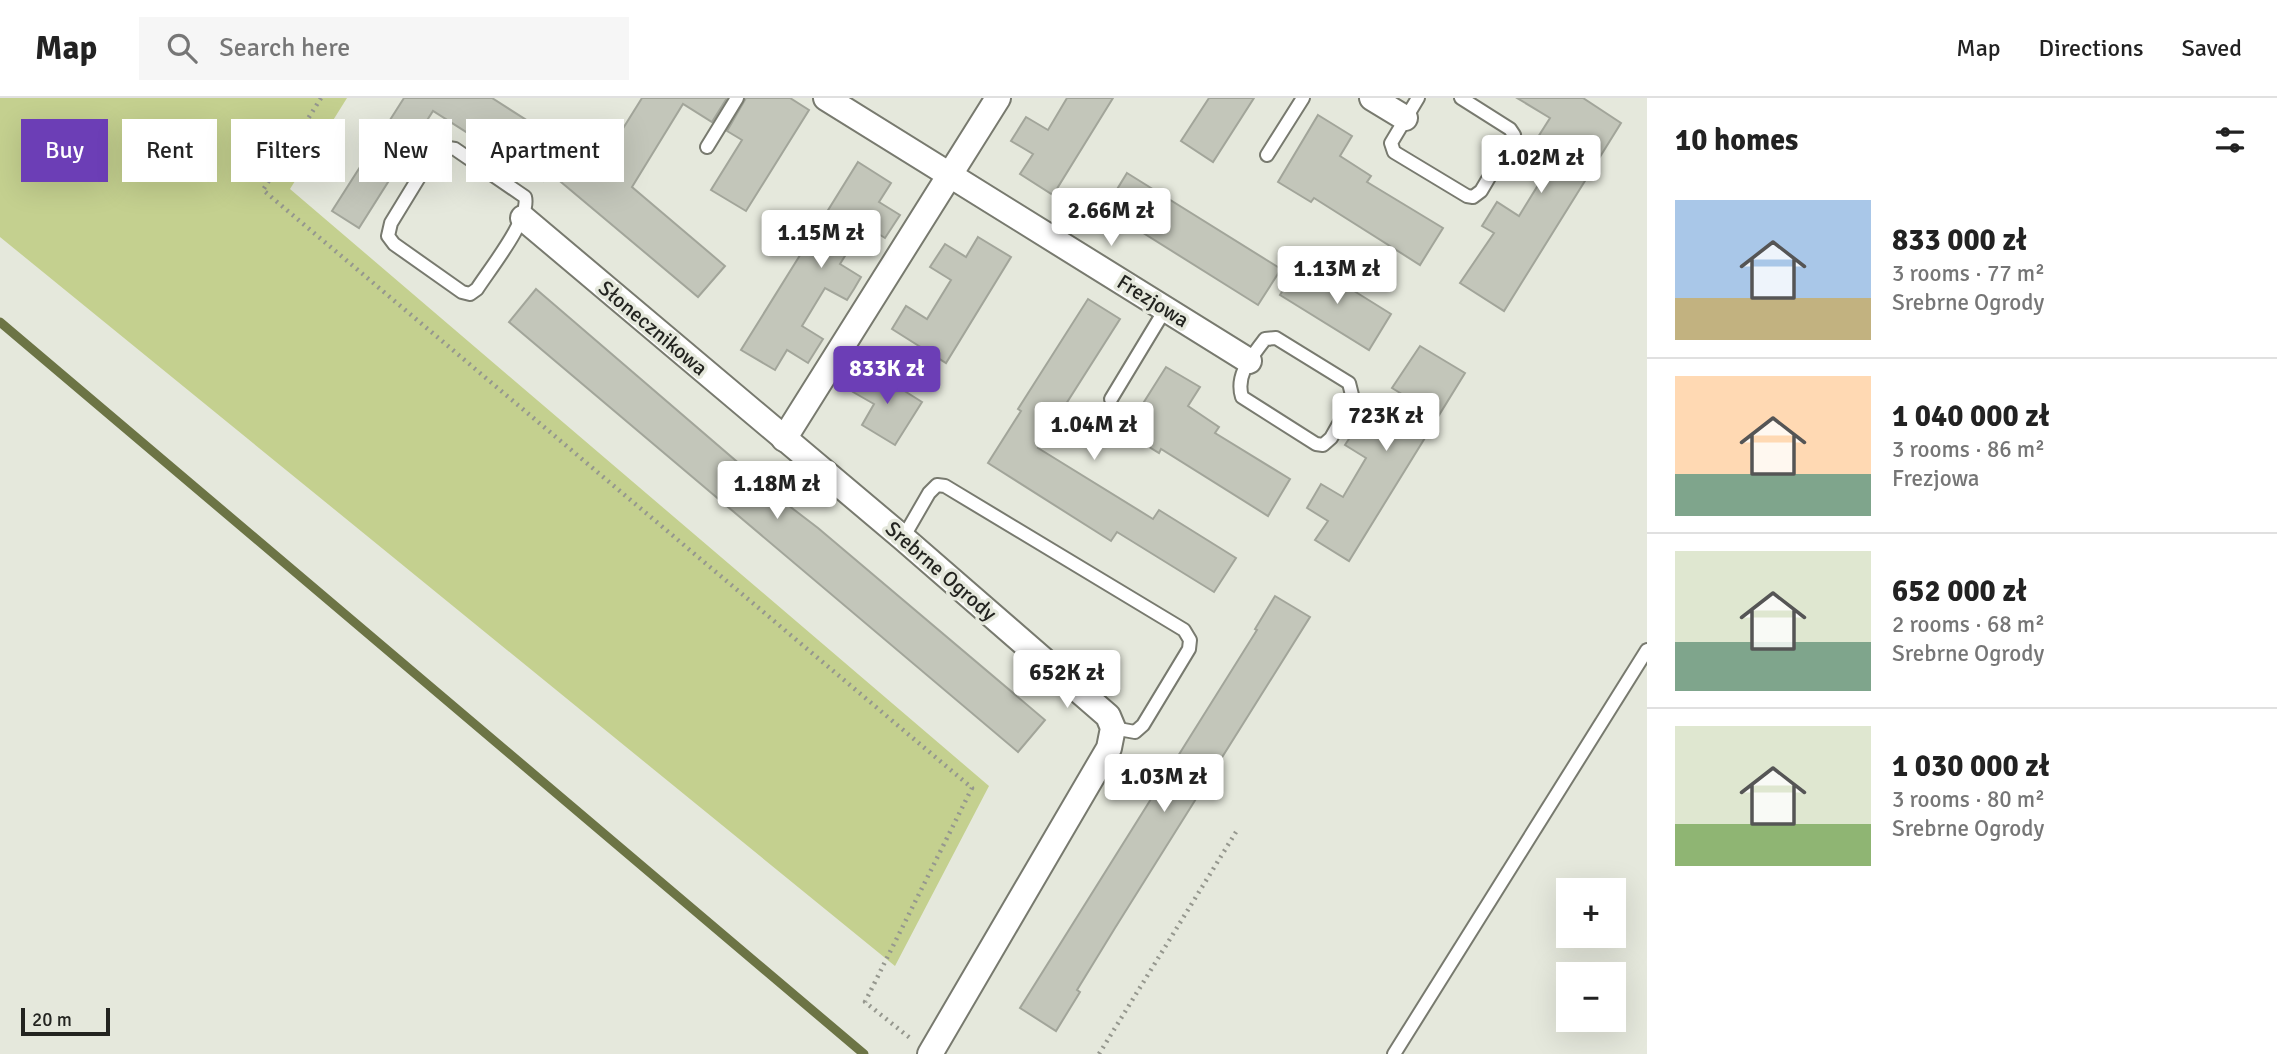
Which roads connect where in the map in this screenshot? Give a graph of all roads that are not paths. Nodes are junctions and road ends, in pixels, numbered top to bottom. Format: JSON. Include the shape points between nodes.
{"nodes":[{"id":1,"x":737,"y":98,"type":"edge"},
{"id":2,"x":826,"y":98,"type":"edge"},
{"id":3,"x":998,"y":98,"type":"edge"},
{"id":4,"x":1303,"y":98,"type":"edge"},
{"id":5,"x":1372,"y":98,"type":"edge"},
{"id":6,"x":1461,"y":98,"type":"edge"},
{"id":7,"x":1411,"y":108,"type":"edge"},
{"id":8,"x":707,"y":147,"type":"dead end"},
{"id":9,"x":1267,"y":156,"type":"dead end"},
{"id":10,"x":949,"y":175,"type":"junction"},
{"id":11,"x":523,"y":218,"type":"junction"},
{"id":12,"x":1166,"y":309,"type":"junction"},
{"id":13,"x":1249,"y":361,"type":"junction"},
{"id":14,"x":1111,"y":399,"type":"dead end"},
{"id":15,"x":784,"y":439,"type":"junction"},
{"id":16,"x":903,"y":538,"type":"junction"},
{"id":17,"x":1647,"y":650,"type":"edge"},
{"id":18,"x":1113,"y":727,"type":"junction"},
{"id":19,"x":930,"y":1054,"type":"edge"},
{"id":20,"x":1394,"y":1054,"type":"edge"}],
"edges":[{"from":1,"to":8,"type":"lane"},
{"from":2,"to":10,"type":"street","name":"Frezjowa"},
{"from":3,"to":10,"type":"street"},
{"from":4,"to":9,"type":"lane"},
{"from":5,"to":7,"type":"street"},
{"from":6,"to":7,"type":"lane","via":[[1514,135],[1474,197],[1394,152],[1391,143]]},
{"from":10,"to":12,"type":"street","name":"Frezjowa"},
{"from":10,"to":15,"type":"street"},
{"from":11,"to":11,"type":"lane","via":[[470,294],[388,236],[391,223],[435,150],[442,147],[454,149],[525,197]]},
{"from":11,"to":15,"type":"street","name":"Słonecznikowa"},
{"from":12,"to":13,"type":"street","name":"Frezjowa"},
{"from":12,"to":14,"type":"lane"},
{"from":13,"to":13,"type":"lane","via":[[1241,377],[1242,397],[1316,444],[1323,445],[1331,438],[1353,399],[1349,383],[1276,338],[1265,340]]},
{"from":15,"to":16,"type":"street","name":"Srebrne Ogrody"},
{"from":16,"to":18,"type":"street","name":"Srebrne Ogrody","via":[[1108,716]]},
{"from":16,"to":18,"type":"lane","via":[[929,493],[937,485],[945,486],[1184,630],[1189,649],[1143,726],[1135,732]]},
{"from":17,"to":20,"type":"lane"},
{"from":18,"to":19,"type":"street","via":[[1109,748]]}]}
